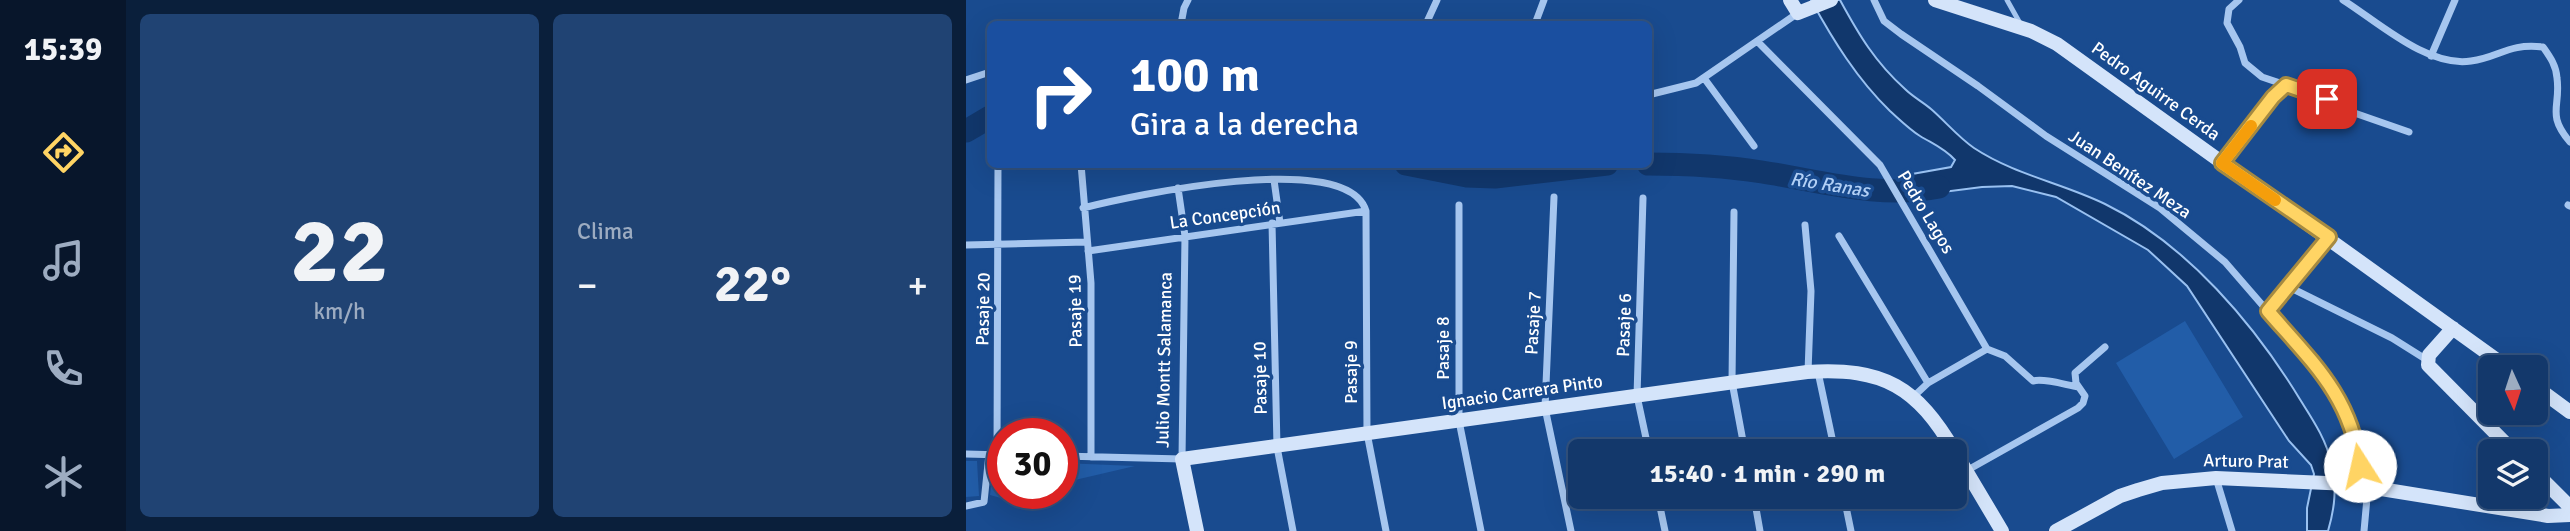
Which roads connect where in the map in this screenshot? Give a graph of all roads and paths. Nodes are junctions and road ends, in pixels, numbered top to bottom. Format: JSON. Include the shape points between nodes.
{"nodes":[{"id":1,"x":1188,"y":0,"type":"edge"},
{"id":2,"x":1437,"y":0,"type":"edge"},
{"id":3,"x":1544,"y":0,"type":"edge"},
{"id":4,"x":1790,"y":0,"type":"edge"},
{"id":5,"x":1831,"y":0,"type":"edge"},
{"id":6,"x":1874,"y":0,"type":"edge"},
{"id":7,"x":1935,"y":0,"type":"edge"},
{"id":8,"x":2007,"y":0,"type":"edge"},
{"id":9,"x":2239,"y":0,"type":"edge"},
{"id":10,"x":2343,"y":0,"type":"edge"},
{"id":11,"x":2455,"y":0,"type":"edge"},
{"id":12,"x":1972,"y":6,"type":"edge"},
{"id":13,"x":1802,"y":11,"type":"junction"},
{"id":14,"x":1182,"y":21,"type":"edge"},
{"id":15,"x":1427,"y":21,"type":"edge"},
{"id":16,"x":1536,"y":21,"type":"edge"},
{"id":17,"x":2024,"y":29,"type":"junction"},
{"id":18,"x":1758,"y":42,"type":"junction"},
{"id":19,"x":2431,"y":56,"type":"junction"},
{"id":20,"x":987,"y":73,"type":"edge"},
{"id":21,"x":1704,"y":78,"type":"junction"},
{"id":22,"x":966,"y":80,"type":"edge"},
{"id":23,"x":2286,"y":85,"type":"junction"},
{"id":24,"x":1652,"y":94,"type":"edge"},
{"id":25,"x":2409,"y":132,"type":"dead end"},
{"id":26,"x":2570,"y":142,"type":"edge"},
{"id":27,"x":1754,"y":146,"type":"dead end"},
{"id":28,"x":2222,"y":163,"type":"junction"},
{"id":29,"x":998,"y":168,"type":"edge"},
{"id":30,"x":1081,"y":168,"type":"edge"},
{"id":31,"x":1274,"y":180,"type":"junction"},
{"id":32,"x":1178,"y":188,"type":"junction"},
{"id":33,"x":1554,"y":197,"type":"dead end"},
{"id":34,"x":1643,"y":198,"type":"dead end"},
{"id":35,"x":1459,"y":205,"type":"dead end"},
{"id":36,"x":1083,"y":208,"type":"junction"},
{"id":37,"x":1366,"y":211,"type":"junction"},
{"id":38,"x":1734,"y":212,"type":"dead end"},
{"id":39,"x":1276,"y":223,"type":"junction"},
{"id":40,"x":1805,"y":225,"type":"dead end"},
{"id":41,"x":1185,"y":236,"type":"junction"},
{"id":42,"x":1839,"y":236,"type":"dead end"},
{"id":43,"x":2329,"y":237,"type":"junction"},
{"id":44,"x":1086,"y":242,"type":"junction"},
{"id":45,"x":1000,"y":244,"type":"junction"},
{"id":46,"x":966,"y":245,"type":"edge"},
{"id":47,"x":1088,"y":251,"type":"junction"},
{"id":48,"x":2289,"y":287,"type":"junction"},
{"id":49,"x":2268,"y":311,"type":"junction"},
{"id":50,"x":2453,"y":328,"type":"junction"},
{"id":51,"x":2105,"y":347,"type":"dead end"},
{"id":52,"x":1987,"y":349,"type":"junction"},
{"id":53,"x":2490,"y":355,"type":"edge"},
{"id":54,"x":2427,"y":360,"type":"junction"},
{"id":55,"x":1813,"y":372,"type":"junction"},
{"id":56,"x":1732,"y":382,"type":"junction"},
{"id":57,"x":1928,"y":383,"type":"junction"},
{"id":58,"x":2078,"y":387,"type":"junction"},
{"id":59,"x":1637,"y":396,"type":"junction"},
{"id":60,"x":2548,"y":396,"type":"edge"},
{"id":61,"x":1913,"y":397,"type":"junction"},
{"id":62,"x":1545,"y":408,"type":"junction"},
{"id":63,"x":2570,"y":412,"type":"edge"},
{"id":64,"x":997,"y":418,"type":"edge"},
{"id":65,"x":1459,"y":421,"type":"junction"},
{"id":66,"x":1367,"y":433,"type":"junction"},
{"id":67,"x":1646,"y":439,"type":"edge"},
{"id":68,"x":1743,"y":439,"type":"edge"},
{"id":69,"x":1831,"y":439,"type":"edge"},
{"id":70,"x":1947,"y":439,"type":"edge"},
{"id":71,"x":2501,"y":439,"type":"edge"},
{"id":72,"x":1277,"y":447,"type":"junction"},
{"id":73,"x":966,"y":454,"type":"edge"},
{"id":74,"x":987,"y":454,"type":"edge"},
{"id":75,"x":1078,"y":457,"type":"edge"},
{"id":76,"x":1091,"y":457,"type":"junction"},
{"id":77,"x":1182,"y":459,"type":"junction"},
{"id":78,"x":1967,"y":470,"type":"edge"},
{"id":79,"x":1967,"y":473,"type":"edge"},
{"id":80,"x":2216,"y":478,"type":"junction"},
{"id":81,"x":2359,"y":485,"type":"junction"},
{"id":82,"x":2548,"y":485,"type":"edge"},
{"id":83,"x":987,"y":490,"type":"edge"},
{"id":84,"x":966,"y":506,"type":"edge"},
{"id":85,"x":2570,"y":506,"type":"edge"},
{"id":86,"x":1660,"y":509,"type":"edge"},
{"id":87,"x":1756,"y":509,"type":"edge"},
{"id":88,"x":1846,"y":509,"type":"edge"},
{"id":89,"x":2570,"y":515,"type":"edge"},
{"id":90,"x":1197,"y":531,"type":"edge"},
{"id":91,"x":1293,"y":531,"type":"edge"},
{"id":92,"x":1386,"y":531,"type":"edge"},
{"id":93,"x":1481,"y":531,"type":"edge"},
{"id":94,"x":1571,"y":531,"type":"edge"},
{"id":95,"x":1665,"y":531,"type":"edge"},
{"id":96,"x":1760,"y":531,"type":"edge"},
{"id":97,"x":1851,"y":531,"type":"edge"},
{"id":98,"x":2002,"y":531,"type":"edge"},
{"id":99,"x":2056,"y":531,"type":"edge"},
{"id":100,"x":2232,"y":531,"type":"edge"},
{"id":101,"x":2364,"y":531,"type":"edge"}],
"edges":[{"from":1,"to":14,"type":"street"},
{"from":2,"to":15,"type":"street"},
{"from":3,"to":16,"type":"street"},
{"from":4,"to":13,"type":"street"},
{"from":5,"to":13,"type":"street"},
{"from":6,"to":49,"type":"street","name":"Juan Benítez Meza","via":[[1884,21],[1901,34],[2046,136],[2160,208],[2225,262]]},
{"from":7,"to":12,"type":"street","name":"Pedro Aguirre Cerda"},
{"from":8,"to":17,"type":"lane"},
{"from":9,"to":23,"type":"street","via":[[2229,9],[2227,23],[2245,63],[2267,79]]},
{"from":10,"to":19,"type":"street"},
{"from":11,"to":19,"type":"street"},
{"from":12,"to":17,"type":"street","name":"Pedro Aguirre Cerda"},
{"from":13,"to":18,"type":"street"},
{"from":17,"to":28,"type":"street","name":"Pedro Aguirre Cerda","via":[[2057,44]]},
{"from":18,"to":21,"type":"street"},
{"from":18,"to":52,"type":"street","name":"Pedro Lagos","via":[[1873,156]]},
{"from":19,"to":26,"type":"street","via":[[2451,63],[2466,62],[2508,48],[2543,47],[2558,79],[2554,113]]},
{"from":20,"to":22,"type":"street"},
{"from":21,"to":24,"type":"street"},
{"from":21,"to":27,"type":"street"},
{"from":23,"to":25,"type":"street"},
{"from":23,"to":28,"type":"street"},
{"from":28,"to":43,"type":"street","name":"Pedro Aguirre Cerda"},
{"from":29,"to":45,"type":"street","name":"Pasaje 20"},
{"from":30,"to":36,"type":"street","name":"Pasaje 19"},
{"from":31,"to":32,"type":"street"},
{"from":31,"to":37,"type":"street","via":[[1328,183],[1354,195]]},
{"from":31,"to":39,"type":"street","name":"Pasaje 10"},
{"from":32,"to":36,"type":"street"},
{"from":32,"to":41,"type":"street","name":"Julio Montt Salamanca"},
{"from":33,"to":62,"type":"street","name":"Pasaje 7"},
{"from":34,"to":59,"type":"street","name":"Pasaje 6"},
{"from":35,"to":65,"type":"street","name":"Pasaje 8"},
{"from":36,"to":44,"type":"street","name":"Pasaje 19"},
{"from":37,"to":39,"type":"street","name":"La Concepción"},
{"from":37,"to":66,"type":"street","name":"Pasaje 9"},
{"from":38,"to":56,"type":"street"},
{"from":39,"to":41,"type":"street","name":"La Concepción"},
{"from":39,"to":72,"type":"street","name":"Pasaje 10"},
{"from":40,"to":55,"type":"street"},
{"from":41,"to":47,"type":"street","name":"La Concepción"},
{"from":41,"to":77,"type":"street","name":"Julio Montt Salamanca"},
{"from":42,"to":57,"type":"street"},
{"from":43,"to":48,"type":"street"},
{"from":43,"to":50,"type":"street","name":"Pedro Aguirre Cerda"},
{"from":44,"to":45,"type":"street"},
{"from":44,"to":47,"type":"street","name":"Pasaje 19"},
{"from":45,"to":46,"type":"street"},
{"from":45,"to":64,"type":"street","name":"Pasaje 20"},
{"from":47,"to":76,"type":"street","name":"Pasaje 19"},
{"from":48,"to":49,"type":"street"},
{"from":48,"to":54,"type":"street"},
{"from":49,"to":81,"type":"street","name":"Juan Benítez Meza","via":[[2323,374],[2348,414],[2358,445]]},
{"from":50,"to":53,"type":"street","name":"Pedro Aguirre Cerda"},
{"from":50,"to":54,"type":"street"},
{"from":51,"to":58,"type":"street","via":[[2078,368]]},
{"from":52,"to":57,"type":"street"},
{"from":52,"to":58,"type":"street","via":[[2005,356],[2033,381]]},
{"from":54,"to":71,"type":"street","via":[[2431,370]]},
{"from":55,"to":56,"type":"street","name":"Ignacio Carrera Pinto"},
{"from":55,"to":61,"type":"street","name":"Ignacio Carrera Pinto","via":[[1859,373],[1888,382]]},
{"from":55,"to":69,"type":"street"},
{"from":56,"to":59,"type":"street","name":"Ignacio Carrera Pinto"},
{"from":56,"to":68,"type":"street"},
{"from":57,"to":61,"type":"street"},
{"from":58,"to":78,"type":"street","via":[[2085,396],[2078,408]]},
{"from":59,"to":62,"type":"street","name":"Ignacio Carrera Pinto"},
{"from":59,"to":67,"type":"street","name":"Pasaje 6"},
{"from":60,"to":63,"type":"street"},
{"from":61,"to":70,"type":"street","name":"Ignacio Carrera Pinto"},
{"from":62,"to":65,"type":"street","name":"Ignacio Carrera Pinto"},
{"from":62,"to":94,"type":"street","name":"Pasaje 7"},
{"from":65,"to":66,"type":"street","name":"Ignacio Carrera Pinto"},
{"from":65,"to":93,"type":"street","name":"Pasaje 8"},
{"from":66,"to":72,"type":"street","name":"Ignacio Carrera Pinto"},
{"from":66,"to":92,"type":"street","name":"Pasaje 9"},
{"from":72,"to":77,"type":"street","name":"Ignacio Carrera Pinto"},
{"from":72,"to":91,"type":"street","name":"Pasaje 10"},
{"from":73,"to":74,"type":"street"},
{"from":75,"to":76,"type":"street","name":"Ignacio Carrera Pinto"},
{"from":76,"to":77,"type":"street","name":"Ignacio Carrera Pinto"},
{"from":77,"to":90,"type":"street","name":"Julio Montt Salamanca"},
{"from":79,"to":98,"type":"street","name":"Ignacio Carrera Pinto"},
{"from":80,"to":81,"type":"street","name":"Arturo Prat"},
{"from":80,"to":99,"type":"street","name":"Arturo Prat","via":[[2138,490]]},
{"from":80,"to":100,"type":"street"},
{"from":81,"to":89,"type":"street","name":"Arturo Prat","via":[[2549,516]]},
{"from":81,"to":101,"type":"street","name":"Juan Benítez Meza"},
{"from":82,"to":85,"type":"street"},
{"from":83,"to":84,"type":"street","name":"Pasaje 20","via":[[984,502]]},
{"from":86,"to":95,"type":"street"},
{"from":87,"to":96,"type":"street"},
{"from":88,"to":97,"type":"street"}]}
